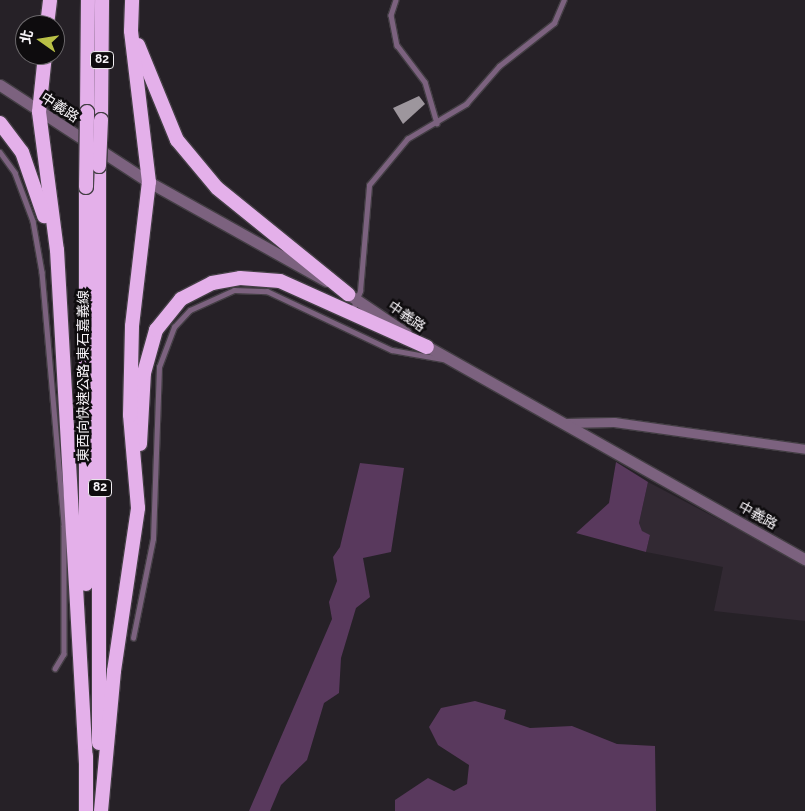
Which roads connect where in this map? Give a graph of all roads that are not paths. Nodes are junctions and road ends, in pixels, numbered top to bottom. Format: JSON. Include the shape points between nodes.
{"nodes":[{"id":1,"x":50,"y":0,"type":"edge"},
{"id":2,"x":88,"y":0,"type":"edge"},
{"id":3,"x":102,"y":0,"type":"edge"},
{"id":4,"x":132,"y":0,"type":"edge"},
{"id":5,"x":396,"y":0,"type":"edge"},
{"id":6,"x":564,"y":0,"type":"edge"},
{"id":7,"x":48,"y":15,"type":"edge"},
{"id":8,"x":132,"y":31,"type":"junction"},
{"id":9,"x":43,"y":65,"type":"edge"},
{"id":10,"x":0,"y":85,"type":"edge"},
{"id":11,"x":39,"y":112,"type":"junction"},
{"id":12,"x":0,"y":123,"type":"edge"},
{"id":13,"x":437,"y":123,"type":"junction"},
{"id":14,"x":0,"y":152,"type":"edge"},
{"id":15,"x":149,"y":182,"type":"junction"},
{"id":16,"x":353,"y":297,"type":"junction"},
{"id":17,"x":58,"y":302,"type":"junction"},
{"id":18,"x":351,"y":312,"type":"junction"},
{"id":19,"x":426,"y":347,"type":"junction"},
{"id":20,"x":450,"y":359,"type":"junction"},
{"id":21,"x":562,"y":424,"type":"junction"},
{"id":22,"x":805,"y":449,"type":"edge"},
{"id":23,"x":138,"y":480,"type":"junction"},
{"id":24,"x":805,"y":559,"type":"edge"},
{"id":25,"x":133,"y":638,"type":"dead end"},
{"id":26,"x":55,"y":669,"type":"dead end"},
{"id":27,"x":86,"y":764,"type":"junction"},
{"id":28,"x":86,"y":811,"type":"edge"},
{"id":29,"x":99,"y":811,"type":"edge"}],
"edges":[{"from":1,"to":7,"type":"highway"},
{"from":2,"to":27,"type":"highway","name":"東西向快速公路 東石嘉義線","number":"82","bridge":true},
{"from":3,"to":29,"type":"highway","name":"東西向快速公路 東石嘉義線","number":"82","bridge":true},
{"from":4,"to":8,"type":"highway"},
{"from":5,"to":13,"type":"lane","via":[[392,15],[397,46],[424,82]]},
{"from":6,"to":13,"type":"lane","via":[[554,24],[498,66],[466,104]]},
{"from":8,"to":15,"type":"highway"},
{"from":8,"to":16,"type":"highway","via":[[183,147],[217,188]]},
{"from":9,"to":11,"type":"highway"},
{"from":10,"to":11,"type":"street","name":"中義路"},
{"from":11,"to":15,"type":"street","name":"中義路"},
{"from":11,"to":17,"type":"highway"},
{"from":12,"to":17,"type":"highway","via":[[22,152],[42,207]]},
{"from":13,"to":16,"type":"lane","via":[[407,139],[368,185]]},
{"from":14,"to":26,"type":"lane","via":[[15,173],[33,221],[42,272],[64,526],[64,654]]},
{"from":15,"to":16,"type":"street","name":"中義路"},
{"from":15,"to":23,"type":"highway","via":[[132,326],[130,415]]},
{"from":16,"to":18,"type":"lane"},
{"from":16,"to":19,"type":"street","name":"中義路"},
{"from":17,"to":27,"type":"highway"},
{"from":18,"to":19,"type":"highway"},
{"from":18,"to":23,"type":"highway","via":[[298,287],[254,278],[226,279],[181,299],[156,330],[148,352]]},
{"from":19,"to":20,"type":"street","name":"中義路"},
{"from":20,"to":21,"type":"street","name":"中義路"},
{"from":20,"to":25,"type":"lane","via":[[392,350],[267,291],[234,290],[190,310],[174,327],[159,367],[153,539]]},
{"from":21,"to":22,"type":"street","via":[[614,422]]},
{"from":21,"to":24,"type":"street","name":"中義路"},
{"from":23,"to":29,"type":"highway","via":[[136,533],[114,671]]},
{"from":27,"to":28,"type":"highway","name":"東西向快速公路 東石嘉義線","number":"82"}]}
